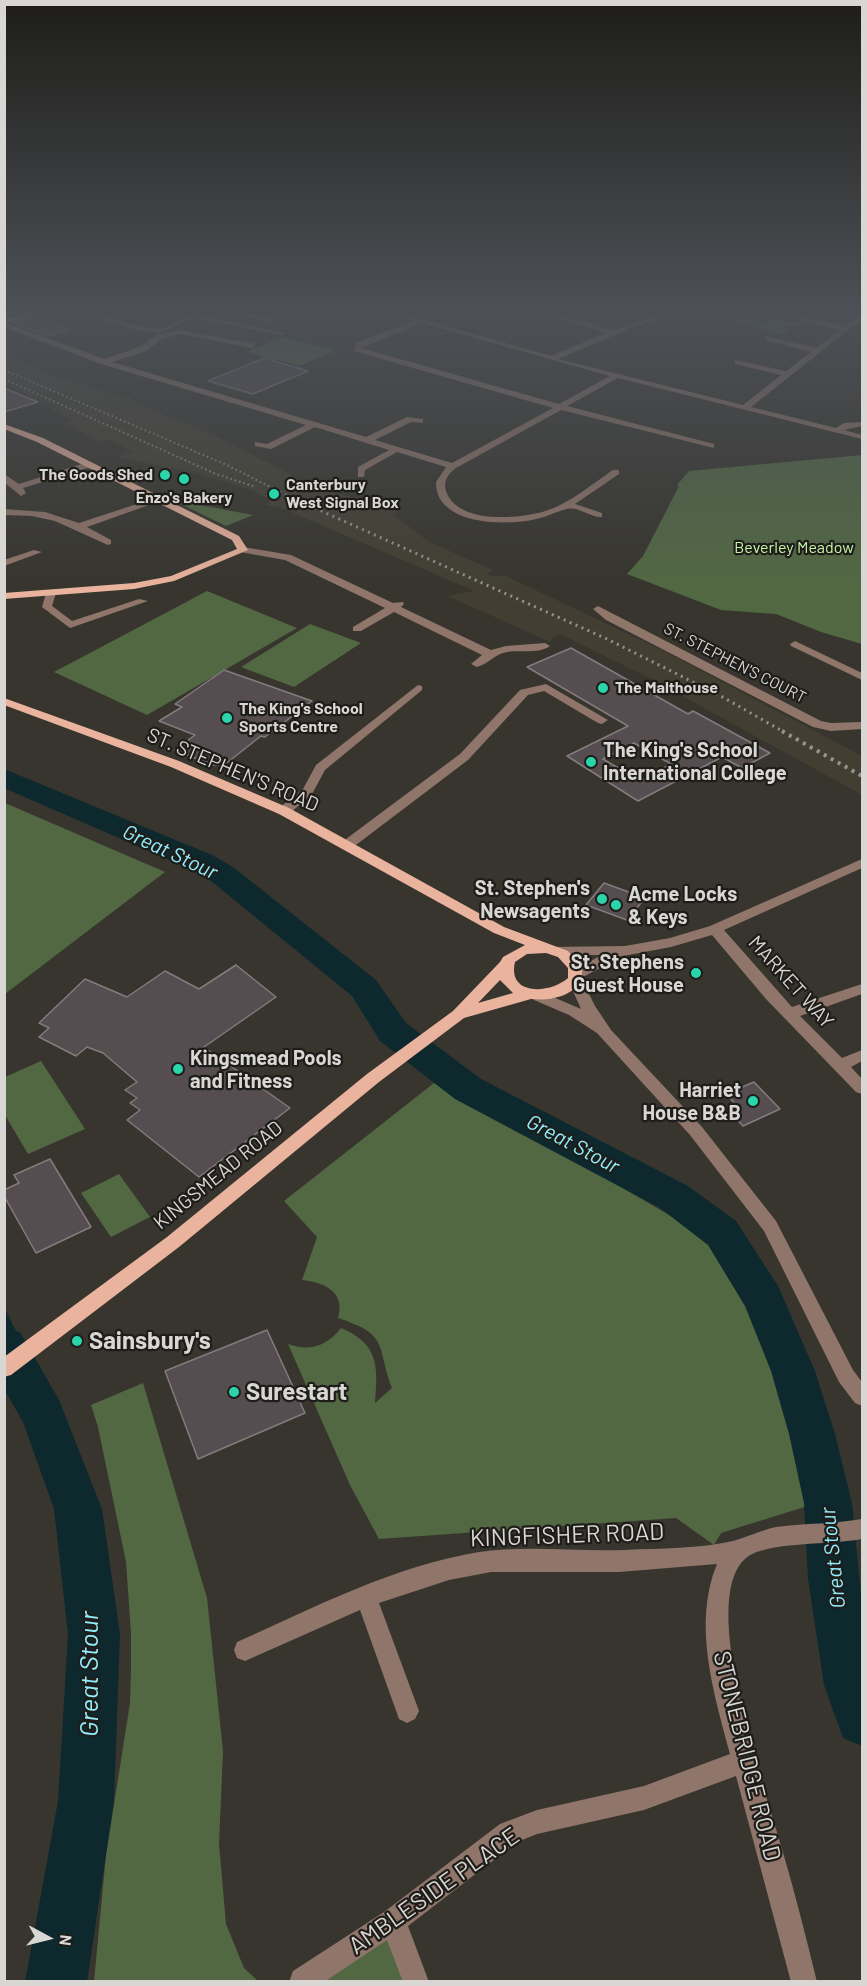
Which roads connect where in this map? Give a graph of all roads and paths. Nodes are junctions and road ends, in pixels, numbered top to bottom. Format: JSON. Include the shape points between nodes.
{"nodes":[{"id":1,"x":242,"y":403,"type":"edge"},
{"id":2,"x":541,"y":403,"type":"edge"},
{"id":3,"x":569,"y":403,"type":"edge"},
{"id":4,"x":727,"y":403,"type":"edge"},
{"id":5,"x":750,"y":403,"type":"edge"},
{"id":6,"x":745,"y":407,"type":"junction"},
{"id":7,"x":560,"y":408,"type":"junction"},
{"id":8,"x":420,"y":421,"type":"dead end"},
{"id":9,"x":315,"y":424,"type":"junction"},
{"id":10,"x":862,"y":424,"type":"edge"},
{"id":11,"x":4,"y":426,"type":"edge"},
{"id":12,"x":837,"y":430,"type":"junction"},
{"id":13,"x":862,"y":437,"type":"edge"},
{"id":14,"x":368,"y":440,"type":"junction"},
{"id":15,"x":258,"y":444,"type":"dead end"},
{"id":16,"x":711,"y":446,"type":"dead end"},
{"id":17,"x":396,"y":449,"type":"junction"},
{"id":18,"x":88,"y":465,"type":"junction"},
{"id":19,"x":453,"y":466,"type":"junction"},
{"id":20,"x":616,"y":472,"type":"dead end"},
{"id":21,"x":361,"y":475,"type":"dead end"},
{"id":22,"x":4,"y":477,"type":"edge"},
{"id":23,"x":158,"y":500,"type":"junction"},
{"id":24,"x":566,"y":504,"type":"junction"},
{"id":25,"x":4,"y":512,"type":"edge"},
{"id":26,"x":599,"y":515,"type":"dead end"},
{"id":27,"x":81,"y":526,"type":"junction"},
{"id":28,"x":108,"y":542,"type":"dead end"},
{"id":29,"x":243,"y":550,"type":"junction"},
{"id":30,"x":37,"y":552,"type":"dead end"},
{"id":31,"x":326,"y":562,"type":"dead end"},
{"id":32,"x":4,"y":563,"type":"edge"},
{"id":33,"x":312,"y":568,"type":"junction"},
{"id":34,"x":51,"y":593,"type":"junction"},
{"id":35,"x":4,"y":596,"type":"edge"},
{"id":36,"x":143,"y":601,"type":"dead end"},
{"id":37,"x":398,"y":607,"type":"junction"},
{"id":38,"x":598,"y":609,"type":"dead end"},
{"id":39,"x":357,"y":629,"type":"dead end"},
{"id":40,"x":795,"y":644,"type":"dead end"},
{"id":41,"x":545,"y":645,"type":"dead end"},
{"id":42,"x":490,"y":654,"type":"junction"},
{"id":43,"x":477,"y":664,"type":"dead end"},
{"id":44,"x":862,"y":677,"type":"edge"},
{"id":45,"x":417,"y":695,"type":"dead end"},
{"id":46,"x":4,"y":701,"type":"edge"},
{"id":47,"x":602,"y":720,"type":"dead end"},
{"id":48,"x":862,"y":726,"type":"edge"},
{"id":49,"x":284,"y":811,"type":"junction"},
{"id":50,"x":347,"y":845,"type":"junction"},
{"id":51,"x":862,"y":863,"type":"edge"},
{"id":52,"x":715,"y":929,"type":"junction"},
{"id":53,"x":499,"y":930,"type":"junction"},
{"id":54,"x":550,"y":949,"type":"junction"},
{"id":55,"x":625,"y":951,"type":"junction"},
{"id":56,"x":506,"y":963,"type":"junction"},
{"id":57,"x":575,"y":977,"type":"junction"},
{"id":58,"x":862,"y":989,"type":"edge"},
{"id":59,"x":534,"y":995,"type":"junction"},
{"id":60,"x":789,"y":1014,"type":"junction"},
{"id":61,"x":458,"y":1015,"type":"junction"},
{"id":62,"x":606,"y":1034,"type":"junction"},
{"id":63,"x":862,"y":1056,"type":"edge"},
{"id":64,"x":839,"y":1066,"type":"junction"},
{"id":65,"x":862,"y":1088,"type":"edge"},
{"id":66,"x":4,"y":1369,"type":"edge"},
{"id":67,"x":862,"y":1397,"type":"edge"},
{"id":68,"x":862,"y":1529,"type":"edge"},
{"id":69,"x":738,"y":1551,"type":"junction"},
{"id":70,"x":366,"y":1598,"type":"junction"},
{"id":71,"x":245,"y":1650,"type":"dead end"},
{"id":72,"x":407,"y":1711,"type":"dead end"},
{"id":73,"x":744,"y":1761,"type":"junction"},
{"id":74,"x":393,"y":1921,"type":"junction"},
{"id":75,"x":302,"y":1980,"type":"edge"},
{"id":76,"x":416,"y":1982,"type":"edge"},
{"id":77,"x":804,"y":1982,"type":"edge"}],
"edges":[{"from":1,"to":9,"type":"street"},
{"from":2,"to":7,"type":"street"},
{"from":3,"to":7,"type":"street"},
{"from":4,"to":6,"type":"street"},
{"from":5,"to":6,"type":"street"},
{"from":6,"to":12,"type":"street"},
{"from":7,"to":16,"type":"street"},
{"from":7,"to":19,"type":"street"},
{"from":8,"to":14,"type":"street","via":[[410,419]]},
{"from":9,"to":14,"type":"street"},
{"from":9,"to":15,"type":"street","via":[[268,447]]},
{"from":10,"to":12,"type":"street"},
{"from":11,"to":18,"type":"main road"},
{"from":12,"to":13,"type":"street"},
{"from":14,"to":17,"type":"street"},
{"from":17,"to":19,"type":"street"},
{"from":17,"to":21,"type":"street","via":[[361,469]]},
{"from":18,"to":22,"type":"street","via":[[20,490]]},
{"from":18,"to":23,"type":"main road"},
{"from":19,"to":24,"type":"street","via":[[441,483],[442,495],[455,509],[471,516],[527,518]]},
{"from":20,"to":24,"type":"street"},
{"from":23,"to":27,"type":"street"},
{"from":23,"to":29,"type":"main road","via":[[236,538]]},
{"from":24,"to":26,"type":"street"},
{"from":25,"to":27,"type":"street","via":[[42,513]]},
{"from":27,"to":28,"type":"street"},
{"from":29,"to":33,"type":"street","via":[[288,556]]},
{"from":29,"to":34,"type":"main road","via":[[174,578],[134,586]]},
{"from":30,"to":32,"type":"street"},
{"from":31,"to":33,"type":"street"},
{"from":33,"to":37,"type":"street"},
{"from":34,"to":35,"type":"main road"},
{"from":34,"to":36,"type":"street","via":[[47,607],[70,625]]},
{"from":37,"to":39,"type":"street"},
{"from":37,"to":42,"type":"street","via":[[416,620]]},
{"from":38,"to":48,"type":"street","name":"ST. STEPHEN'S COURT","via":[[818,724]]},
{"from":40,"to":44,"type":"street"},
{"from":41,"to":42,"type":"street"},
{"from":42,"to":43,"type":"street"},
{"from":45,"to":49,"type":"street","via":[[320,768],[308,791]]},
{"from":46,"to":49,"type":"main road","name":"ST. STEPHEN'S ROAD","via":[[175,764]]},
{"from":47,"to":50,"type":"street","via":[[546,687],[524,692],[464,757]]},
{"from":49,"to":50,"type":"main road","name":"ST. STEPHEN'S ROAD"},
{"from":50,"to":53,"type":"main road","name":"ST. STEPHEN'S ROAD"},
{"from":51,"to":52,"type":"street","name":"ST. STEPHEN'S ROAD"},
{"from":52,"to":55,"type":"street","name":"ST. STEPHEN'S ROAD"},
{"from":52,"to":60,"type":"street","name":"MARKET WAY"},
{"from":53,"to":54,"type":"main road","name":"ST. STEPHEN'S ROAD"},
{"from":53,"to":56,"type":"main road","via":[[509,950]]},
{"from":54,"to":55,"type":"street","name":"ST. STEPHEN'S ROAD"},
{"from":54,"to":56,"type":"main road","name":"ST. STEPHEN'S ROAD","via":[[524,950]]},
{"from":54,"to":57,"type":"main road","name":"ST. STEPHEN'S ROAD","via":[[571,960]]},
{"from":55,"to":57,"type":"street","name":"ST. STEPHEN'S ROAD"},
{"from":56,"to":59,"type":"main road","via":[[505,972],[512,985]]},
{"from":56,"to":61,"type":"main road","name":"KINGSMEAD ROAD"},
{"from":57,"to":59,"type":"main road","name":"ST. STEPHEN'S ROAD","via":[[571,986],[557,993]]},
{"from":57,"to":62,"type":"street"},
{"from":58,"to":60,"type":"street"},
{"from":59,"to":61,"type":"main road","name":"KINGSMEAD ROAD","via":[[492,1002]]},
{"from":59,"to":62,"type":"street","via":[[574,1011]]},
{"from":60,"to":64,"type":"street","name":"MARKET WAY"},
{"from":61,"to":66,"type":"main road","name":"KINGSMEAD ROAD","via":[[173,1242]]},
{"from":62,"to":67,"type":"street","via":[[696,1131],[770,1226],[846,1376]]},
{"from":63,"to":64,"type":"street"},
{"from":64,"to":65,"type":"street","name":"MARKET WAY"},
{"from":68,"to":69,"type":"street","via":[[784,1537]]},
{"from":69,"to":70,"type":"street","name":"KINGFISHER ROAD","via":[[580,1562],[482,1562],[430,1573]]},
{"from":69,"to":73,"type":"street","name":"STONEBRIDGE ROAD","via":[[725,1569],[717,1624],[718,1647]]},
{"from":70,"to":71,"type":"street","name":"KINGFISHER ROAD"},
{"from":70,"to":72,"type":"street"},
{"from":73,"to":74,"type":"street","name":"AMBLESIDE PLACE","via":[[644,1798],[537,1822],[508,1833]]},
{"from":73,"to":77,"type":"street","name":"STONEBRIDGE ROAD"},
{"from":74,"to":75,"type":"street","name":"AMBLESIDE PLACE"},
{"from":74,"to":76,"type":"street"}]}
